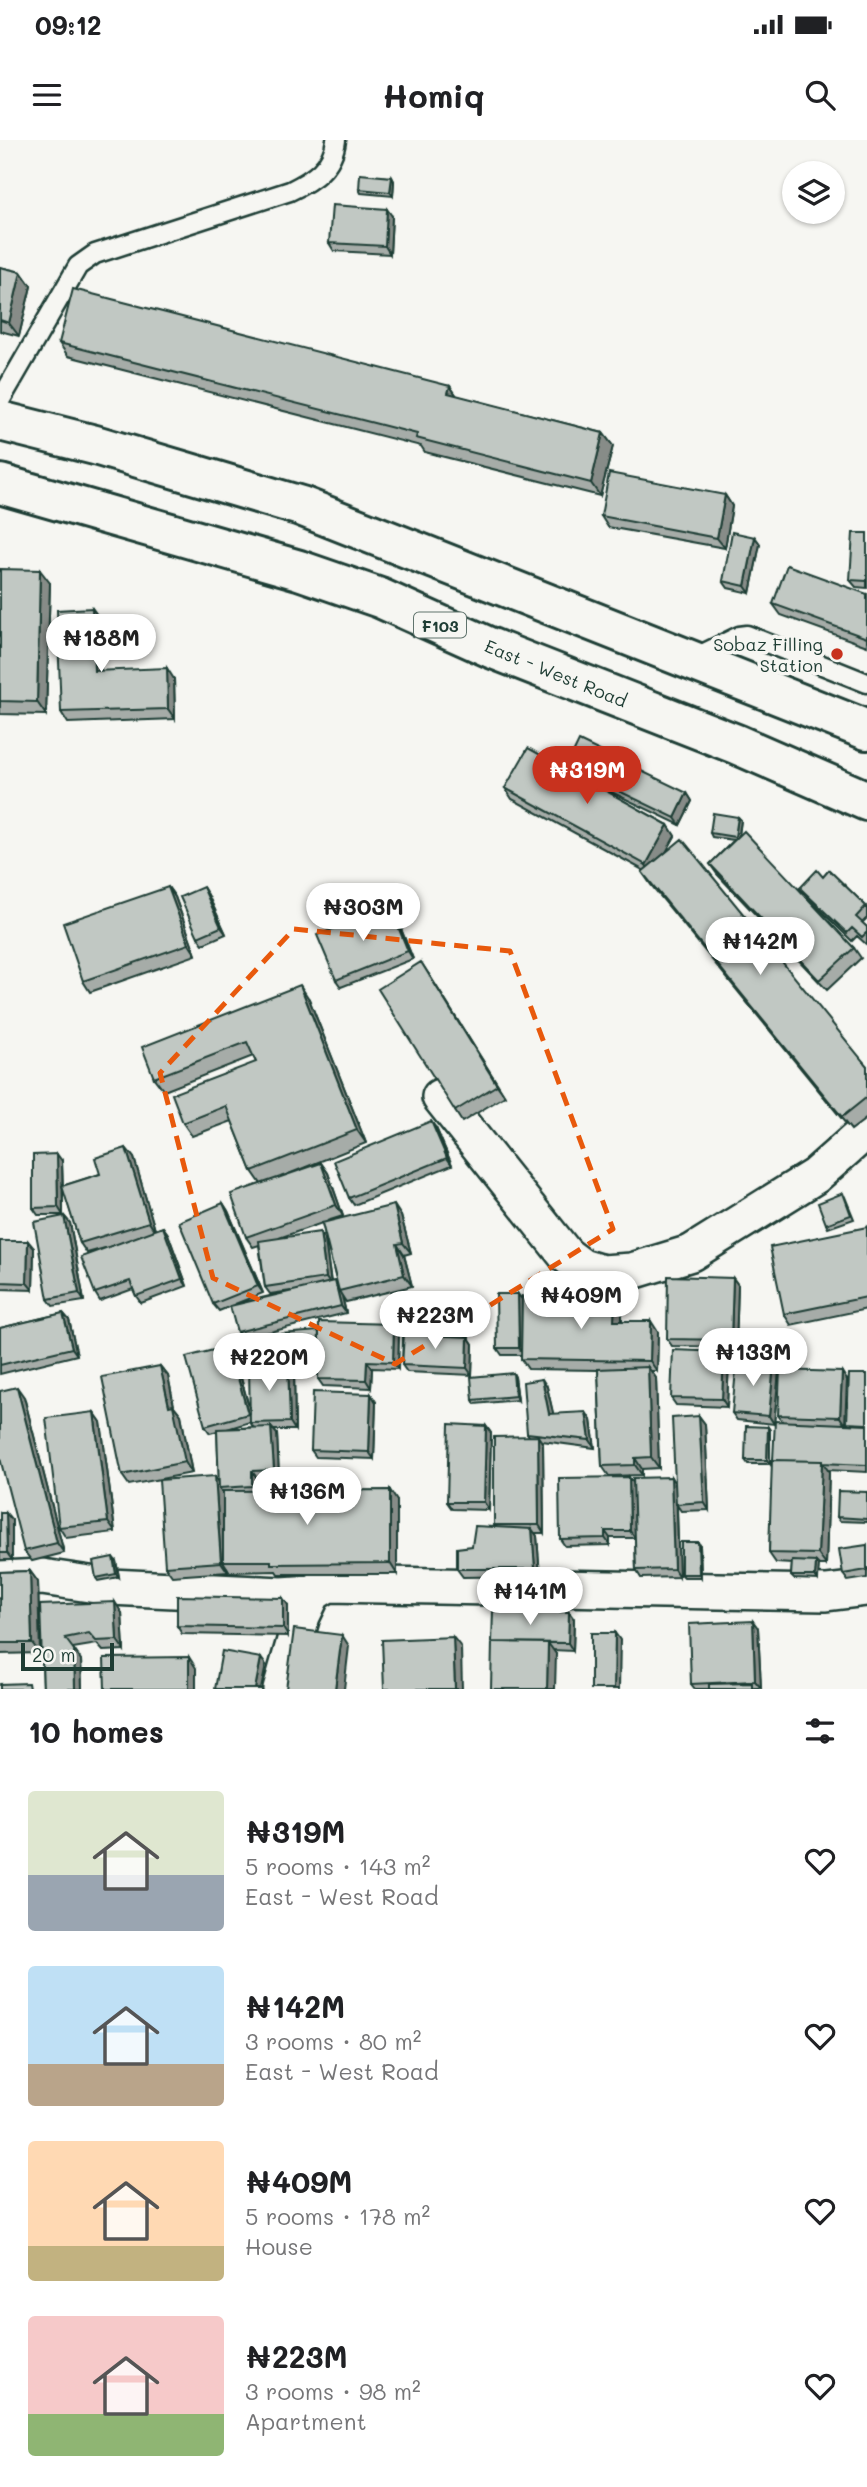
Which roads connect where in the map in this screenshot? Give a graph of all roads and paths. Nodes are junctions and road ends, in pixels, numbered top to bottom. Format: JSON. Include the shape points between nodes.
{"nodes":[{"id":1,"x":336,"y":140,"type":"edge"},
{"id":2,"x":0,"y":401,"type":"edge"},
{"id":3,"x":0,"y":421,"type":"edge"},
{"id":4,"x":0,"y":484,"type":"edge"},
{"id":5,"x":394,"y":544,"type":"junction"},
{"id":6,"x":380,"y":598,"type":"junction"},
{"id":7,"x":691,"y":660,"type":"junction"},
{"id":8,"x":867,"y":683,"type":"edge"},
{"id":9,"x":867,"y":730,"type":"edge"},
{"id":10,"x":867,"y":801,"type":"edge"},
{"id":11,"x":440,"y":1097,"type":"edge"},
{"id":12,"x":867,"y":1130,"type":"edge"},
{"id":13,"x":0,"y":1579,"type":"edge"},
{"id":14,"x":867,"y":1588,"type":"edge"},
{"id":15,"x":313,"y":1593,"type":"junction"},
{"id":16,"x":281,"y":1689,"type":"edge"}],
"edges":[{"from":1,"to":2,"type":"lane","via":[[325,168],[312,181],[95,254],[78,266]]},
{"from":3,"to":5,"type":"main road","via":[[301,506]]},
{"from":4,"to":6,"type":"main road","name":"East - West Road","number":"F103","via":[[299,570]]},
{"from":5,"to":6,"type":"main road"},
{"from":5,"to":7,"type":"main road"},
{"from":6,"to":10,"type":"main road","name":"East - West Road","number":"F103"},
{"from":7,"to":8,"type":"lane","via":[[747,635]]},
{"from":7,"to":9,"type":"main road"},
{"from":11,"to":12,"type":"street","via":[[566,1255],[582,1267],[602,1273],[632,1271],[691,1253],[815,1176]]},
{"from":13,"to":15,"type":"street","via":[[42,1577],[110,1587]]},
{"from":14,"to":15,"type":"street","via":[[826,1593],[328,1584]]},
{"from":15,"to":16,"type":"street"}]}
